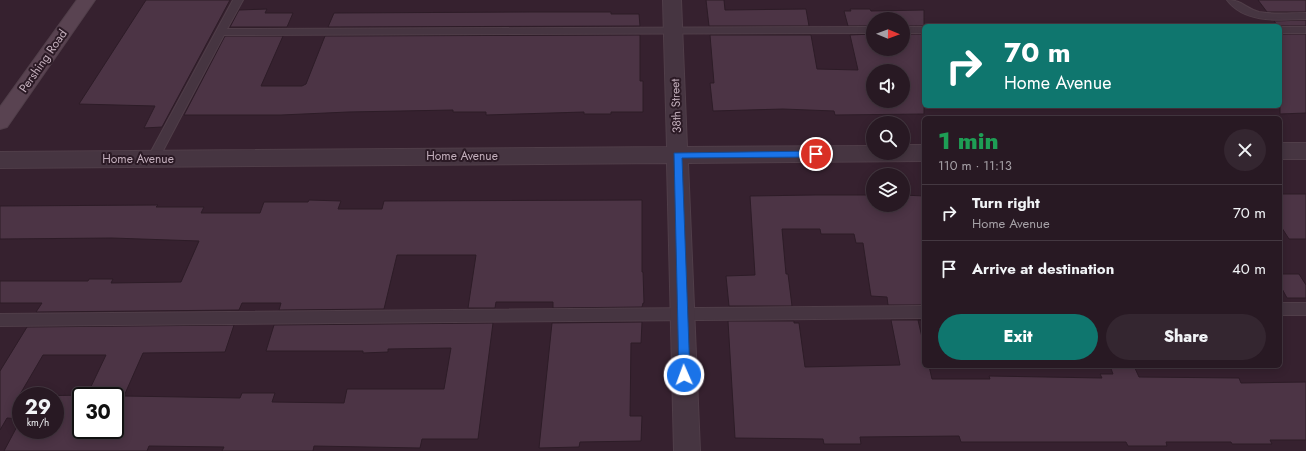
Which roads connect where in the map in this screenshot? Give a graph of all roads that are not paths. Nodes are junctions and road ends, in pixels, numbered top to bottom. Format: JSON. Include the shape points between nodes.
{"nodes":[{"id":1,"x":86,"y":0,"type":"edge"},
{"id":2,"x":238,"y":0,"type":"edge"},
{"id":3,"x":672,"y":0,"type":"edge"},
{"id":4,"x":1232,"y":0,"type":"edge"},
{"id":5,"x":1306,"y":16,"type":"edge"},
{"id":6,"x":673,"y":30,"type":"junction"},
{"id":7,"x":866,"y":30,"type":"edge"},
{"id":8,"x":910,"y":30,"type":"edge"},
{"id":9,"x":922,"y":30,"type":"edge"},
{"id":10,"x":1282,"y":30,"type":"edge"},
{"id":11,"x":1306,"y":30,"type":"edge"},
{"id":12,"x":221,"y":32,"type":"junction"},
{"id":13,"x":3,"y":114,"type":"edge"},
{"id":14,"x":1282,"y":151,"type":"edge"},
{"id":15,"x":1306,"y":151,"type":"edge"},
{"id":16,"x":922,"y":153,"type":"edge"},
{"id":17,"x":677,"y":155,"type":"junction"},
{"id":18,"x":153,"y":159,"type":"junction"},
{"id":19,"x":0,"y":160,"type":"edge"},
{"id":20,"x":1282,"y":309,"type":"edge"},
{"id":21,"x":1306,"y":309,"type":"edge"},
{"id":22,"x":922,"y":312,"type":"edge"},
{"id":23,"x":683,"y":314,"type":"junction"},
{"id":24,"x":0,"y":320,"type":"edge"},
{"id":25,"x":687,"y":451,"type":"edge"}],
"edges":[{"from":1,"to":13,"type":"main road","name":"Pershing Road"},
{"from":2,"to":12,"type":"lane"},
{"from":3,"to":6,"type":"street","name":"38th Street"},
{"from":4,"to":5,"type":"lane","via":[[1240,8],[1259,16]]},
{"from":6,"to":7,"type":"lane"},
{"from":6,"to":12,"type":"lane"},
{"from":6,"to":17,"type":"street","name":"38th Street"},
{"from":8,"to":9,"type":"lane"},
{"from":10,"to":11,"type":"lane"},
{"from":12,"to":18,"type":"lane"},
{"from":14,"to":15,"type":"street"},
{"from":16,"to":17,"type":"street","name":"Home Avenue"},
{"from":17,"to":18,"type":"street","name":"Home Avenue"},
{"from":17,"to":23,"type":"street","name":"38th Street"},
{"from":18,"to":19,"type":"street","name":"Home Avenue"},
{"from":20,"to":21,"type":"lane"},
{"from":22,"to":23,"type":"lane"},
{"from":23,"to":24,"type":"lane"},
{"from":23,"to":25,"type":"street","name":"38th Street"}]}
